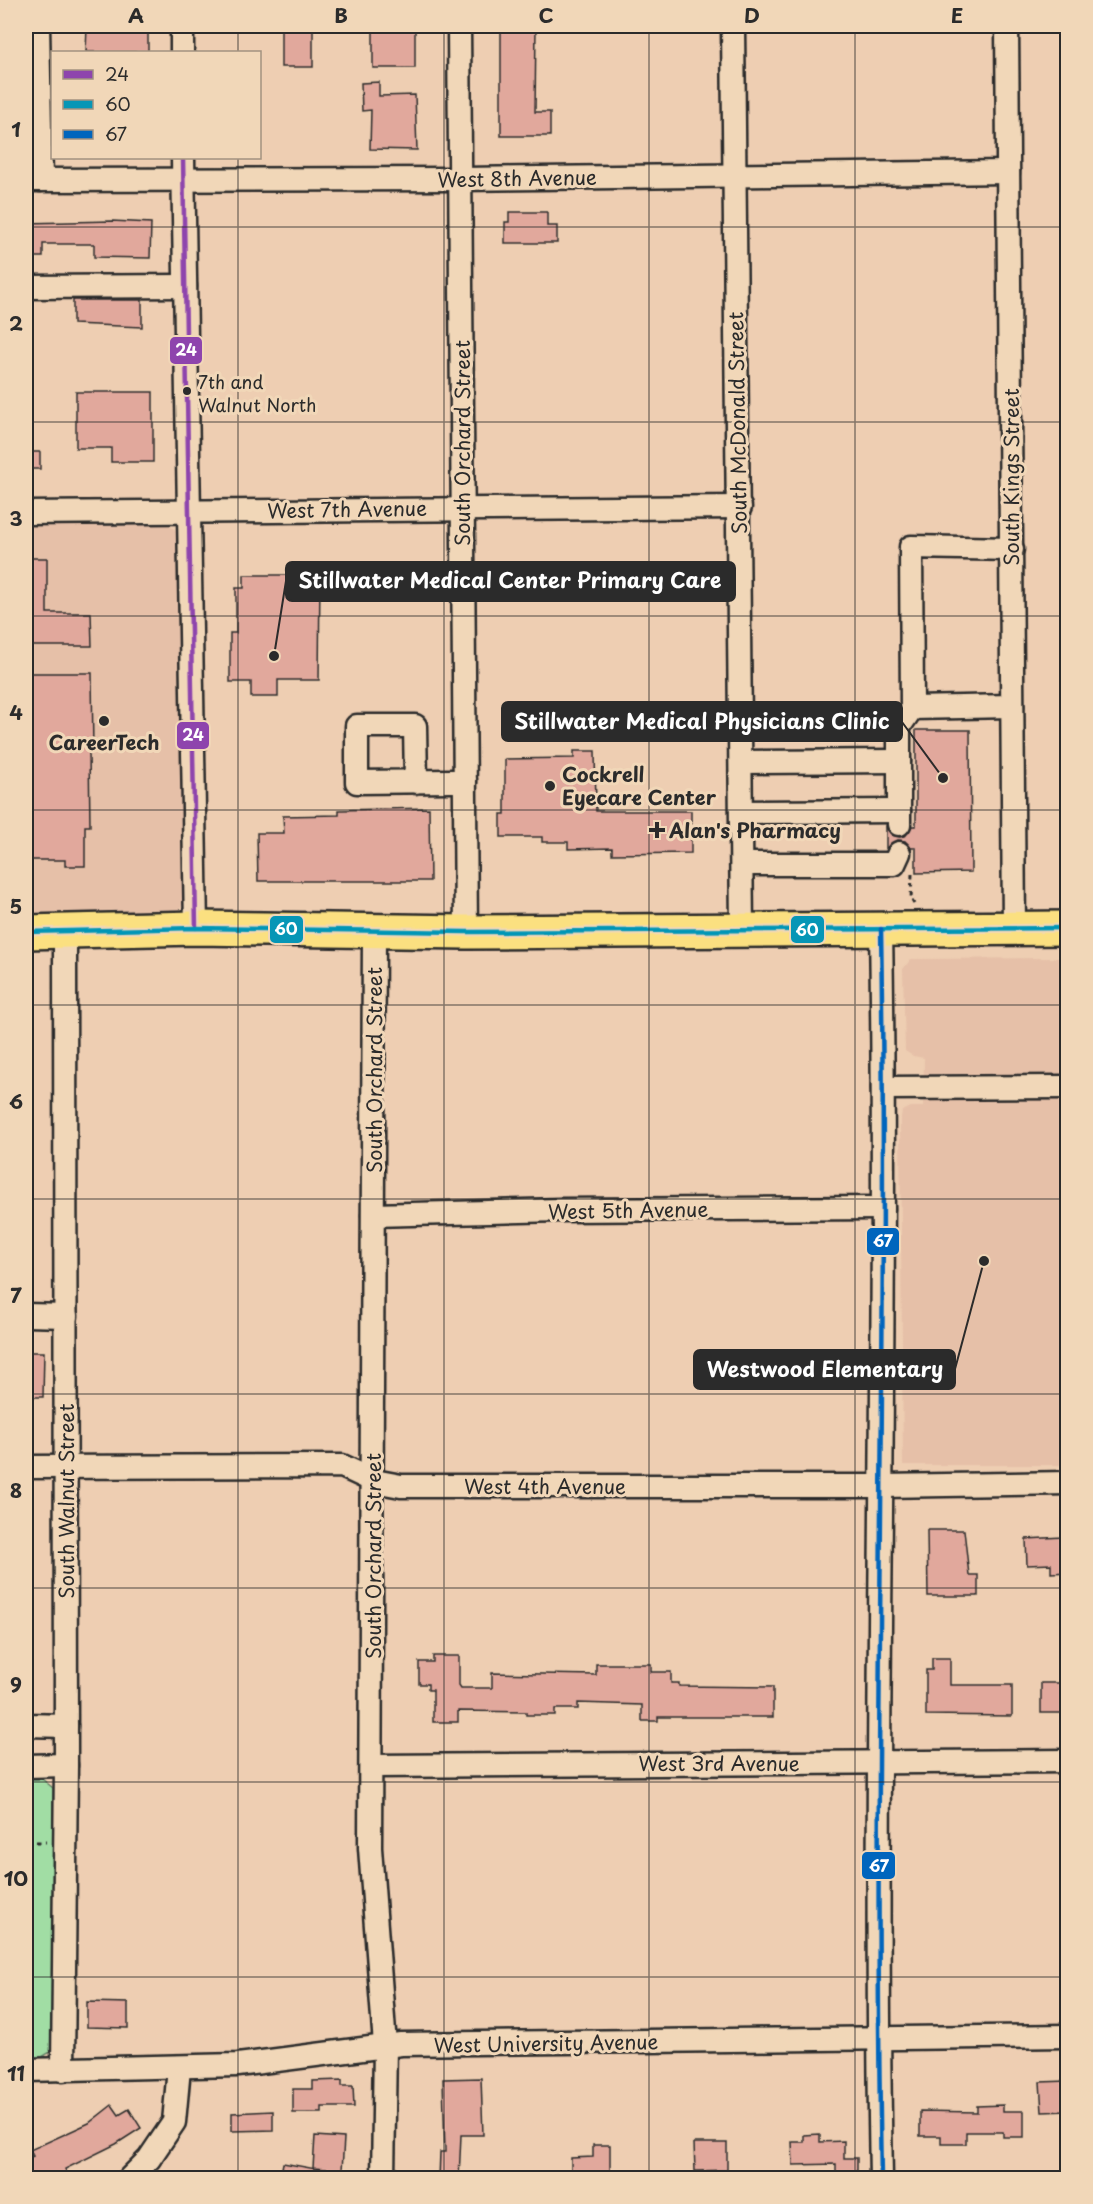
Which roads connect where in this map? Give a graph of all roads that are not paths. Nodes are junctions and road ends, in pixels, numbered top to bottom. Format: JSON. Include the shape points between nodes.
{"nodes":[{"id":1,"x":38,"y":26,"type":"edge"},
{"id":2,"x":182,"y":26,"type":"edge"},
{"id":3,"x":459,"y":26,"type":"edge"},
{"id":4,"x":733,"y":26,"type":"edge"},
{"id":5,"x":1007,"y":26,"type":"edge"},
{"id":6,"x":182,"y":51,"type":"edge"},
{"id":7,"x":183,"y":159,"type":"edge"},
{"id":8,"x":1008,"y":172,"type":"junction"},
{"id":9,"x":732,"y":174,"type":"junction"},
{"id":10,"x":462,"y":179,"type":"junction"},
{"id":11,"x":33,"y":180,"type":"edge"},
{"id":12,"x":183,"y":180,"type":"junction"},
{"id":13,"x":184,"y":286,"type":"junction"},
{"id":14,"x":26,"y":287,"type":"edge"},
{"id":15,"x":461,"y":507,"type":"junction"},
{"id":16,"x":740,"y":507,"type":"junction"},
{"id":17,"x":190,"y":512,"type":"junction"},
{"id":18,"x":26,"y":513,"type":"edge"},
{"id":19,"x":1012,"y":549,"type":"junction"},
{"id":20,"x":1012,"y":706,"type":"junction"},
{"id":21,"x":912,"y":708,"type":"junction"},
{"id":22,"x":899,"y":761,"type":"junction"},
{"id":23,"x":741,"y":762,"type":"junction"},
{"id":24,"x":465,"y":781,"type":"junction"},
{"id":25,"x":416,"y":782,"type":"dead end"},
{"id":26,"x":742,"y":812,"type":"junction"},
{"id":27,"x":899,"y":853,"type":"dead end"},
{"id":28,"x":742,"y":864,"type":"junction"},
{"id":29,"x":196,"y":928,"type":"junction"},
{"id":30,"x":1014,"y":928,"type":"junction"},
{"id":31,"x":1068,"y":928,"type":"edge"},
{"id":32,"x":742,"y":929,"type":"junction"},
{"id":33,"x":881,"y":929,"type":"junction"},
{"id":34,"x":26,"y":932,"type":"edge"},
{"id":35,"x":65,"y":932,"type":"junction"},
{"id":36,"x":374,"y":932,"type":"junction"},
{"id":37,"x":466,"y":932,"type":"junction"},
{"id":38,"x":1068,"y":1087,"type":"edge"},
{"id":39,"x":883,"y":1088,"type":"junction"},
{"id":40,"x":883,"y":1208,"type":"junction"},
{"id":41,"x":373,"y":1215,"type":"junction"},
{"id":42,"x":26,"y":1316,"type":"edge"},
{"id":43,"x":66,"y":1316,"type":"junction"},
{"id":44,"x":26,"y":1467,"type":"edge"},
{"id":45,"x":66,"y":1468,"type":"junction"},
{"id":46,"x":374,"y":1481,"type":"junction"},
{"id":47,"x":1068,"y":1483,"type":"edge"},
{"id":48,"x":882,"y":1486,"type":"junction"},
{"id":49,"x":26,"y":1725,"type":"edge"},
{"id":50,"x":66,"y":1726,"type":"junction"},
{"id":51,"x":1068,"y":1761,"type":"edge"},
{"id":52,"x":880,"y":1762,"type":"junction"},
{"id":53,"x":66,"y":1765,"type":"junction"},
{"id":54,"x":26,"y":1766,"type":"edge"},
{"id":55,"x":371,"y":1766,"type":"junction"},
{"id":56,"x":1068,"y":2036,"type":"edge"},
{"id":57,"x":877,"y":2038,"type":"junction"},
{"id":58,"x":385,"y":2045,"type":"junction"},
{"id":59,"x":179,"y":2068,"type":"junction"},
{"id":60,"x":26,"y":2070,"type":"edge"},
{"id":61,"x":63,"y":2070,"type":"junction"},
{"id":62,"x":130,"y":2178,"type":"edge"},
{"id":63,"x":383,"y":2178,"type":"edge"},
{"id":64,"x":881,"y":2178,"type":"edge"}],
"edges":[{"from":1,"to":11,"type":"street"},
{"from":2,"to":6,"type":"street"},
{"from":3,"to":10,"type":"street","name":"South Orchard Street"},
{"from":4,"to":9,"type":"street","name":"South McDonald Street"},
{"from":5,"to":8,"type":"street","name":"South Kings Street"},
{"from":7,"to":12,"type":"street"},
{"from":8,"to":9,"type":"street","name":"West 8th Avenue"},
{"from":8,"to":19,"type":"street","name":"South Kings Street"},
{"from":9,"to":10,"type":"street","name":"West 8th Avenue"},
{"from":9,"to":16,"type":"street","name":"South McDonald Street"},
{"from":10,"to":12,"type":"street","name":"West 8th Avenue"},
{"from":10,"to":15,"type":"street","name":"South Orchard Street"},
{"from":11,"to":12,"type":"street","name":"West 8th Avenue"},
{"from":12,"to":13,"type":"street"},
{"from":13,"to":14,"type":"street"},
{"from":13,"to":17,"type":"street"},
{"from":15,"to":16,"type":"street","name":"West 7th Avenue"},
{"from":15,"to":17,"type":"street","name":"West 7th Avenue"},
{"from":15,"to":24,"type":"street","name":"South Orchard Street"},
{"from":16,"to":23,"type":"street","name":"South McDonald Street"},
{"from":17,"to":18,"type":"street","name":"West 7th Avenue"},
{"from":17,"to":29,"type":"street"},
{"from":19,"to":20,"type":"street","name":"South Kings Street"},
{"from":19,"to":21,"type":"street","via":[[911,548]]},
{"from":20,"to":21,"type":"street"},
{"from":20,"to":30,"type":"street","name":"South Kings Street"},
{"from":21,"to":22,"type":"street","via":[[899,727]]},
{"from":22,"to":23,"type":"street"},
{"from":22,"to":26,"type":"street","via":[[899,817]]},
{"from":23,"to":26,"type":"street","name":"South McDonald Street"},
{"from":24,"to":25,"type":"street"},
{"from":24,"to":37,"type":"street","name":"South Orchard Street"},
{"from":26,"to":28,"type":"street","name":"South McDonald Street"},
{"from":27,"to":28,"type":"street","via":[[894,864]]},
{"from":28,"to":32,"type":"street","name":"South McDonald Street"},
{"from":29,"to":35,"type":"highway"},
{"from":29,"to":36,"type":"highway"},
{"from":30,"to":31,"type":"highway"},
{"from":30,"to":33,"type":"highway"},
{"from":32,"to":33,"type":"highway"},
{"from":32,"to":37,"type":"highway"},
{"from":33,"to":39,"type":"street"},
{"from":34,"to":35,"type":"highway"},
{"from":35,"to":43,"type":"street","name":"South Walnut Street"},
{"from":36,"to":37,"type":"highway"},
{"from":36,"to":41,"type":"street","name":"South Orchard Street"},
{"from":38,"to":39,"type":"street"},
{"from":39,"to":40,"type":"street"},
{"from":40,"to":41,"type":"street","name":"West 5th Avenue"},
{"from":40,"to":48,"type":"street"},
{"from":41,"to":46,"type":"street","name":"South Orchard Street"},
{"from":42,"to":43,"type":"street"},
{"from":43,"to":45,"type":"street","name":"South Walnut Street"},
{"from":44,"to":45,"type":"street","name":"West 4th Avenue"},
{"from":45,"to":46,"type":"street","name":"West 4th Avenue","via":[[342,1466]]},
{"from":45,"to":50,"type":"street","name":"South Walnut Street"},
{"from":46,"to":48,"type":"street","name":"West 4th Avenue","via":[[401,1486]]},
{"from":46,"to":55,"type":"street","name":"South Orchard Street"},
{"from":47,"to":48,"type":"street","name":"West 4th Avenue"},
{"from":48,"to":52,"type":"street"},
{"from":49,"to":50,"type":"street"},
{"from":50,"to":53,"type":"street","name":"South Walnut Street"},
{"from":51,"to":52,"type":"street","name":"West 3rd Avenue"},
{"from":52,"to":55,"type":"street","name":"West 3rd Avenue"},
{"from":52,"to":57,"type":"street"},
{"from":53,"to":54,"type":"street"},
{"from":53,"to":61,"type":"street","name":"South Walnut Street"},
{"from":55,"to":58,"type":"street","name":"South Orchard Street","via":[[370,1848]]},
{"from":56,"to":57,"type":"street","name":"West University Avenue"},
{"from":57,"to":58,"type":"street","name":"West University Avenue"},
{"from":57,"to":64,"type":"street"},
{"from":58,"to":59,"type":"street","name":"West University Avenue","via":[[238,2065]]},
{"from":58,"to":63,"type":"street","name":"South Orchard Street"},
{"from":59,"to":61,"type":"street","name":"West University Avenue"},
{"from":59,"to":62,"type":"street","via":[[174,2122],[149,2159]]},
{"from":60,"to":61,"type":"street","name":"West University Avenue"}]}
